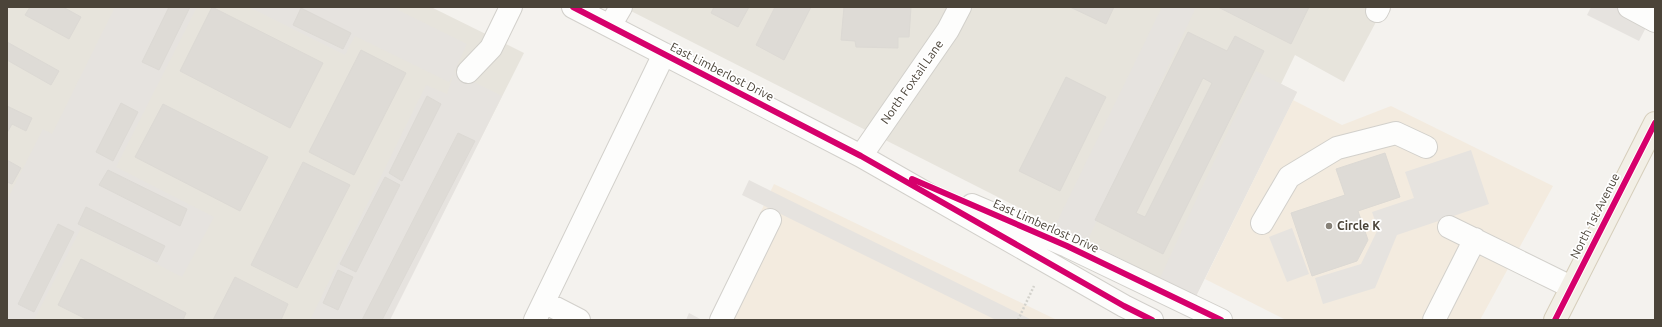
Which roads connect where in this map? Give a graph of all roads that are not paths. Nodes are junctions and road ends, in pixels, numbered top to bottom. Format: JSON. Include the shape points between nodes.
{"nodes":[{"id":1,"x":511,"y":7,"type":"edge"},
{"id":2,"x":573,"y":7,"type":"edge"},
{"id":3,"x":621,"y":7,"type":"edge"},
{"id":4,"x":960,"y":7,"type":"edge"},
{"id":5,"x":1629,"y":7,"type":"edge"},
{"id":6,"x":1655,"y":21,"type":"edge"},
{"id":7,"x":610,"y":26,"type":"junction"},
{"id":8,"x":664,"y":54,"type":"junction"},
{"id":9,"x":468,"y":72,"type":"dead end"},
{"id":10,"x":1655,"y":123,"type":"edge"},
{"id":11,"x":1426,"y":147,"type":"dead end"},
{"id":12,"x":861,"y":156,"type":"junction"},
{"id":13,"x":770,"y":220,"type":"dead end"},
{"id":14,"x":1262,"y":223,"type":"dead end"},
{"id":15,"x":1449,"y":227,"type":"dead end"},
{"id":16,"x":1475,"y":239,"type":"junction"},
{"id":17,"x":1571,"y":287,"type":"junction"},
{"id":18,"x":539,"y":311,"type":"edge"},
{"id":19,"x":579,"y":320,"type":"edge"},
{"id":20,"x":721,"y":320,"type":"edge"},
{"id":21,"x":1152,"y":320,"type":"edge"},
{"id":22,"x":1221,"y":320,"type":"edge"},
{"id":23,"x":1434,"y":320,"type":"edge"},
{"id":24,"x":1555,"y":320,"type":"edge"}],
"edges":[{"from":1,"to":9,"type":"street","via":[[491,48]]},
{"from":2,"to":7,"type":"street","name":"East Limberlost Drive"},
{"from":3,"to":7,"type":"street"},
{"from":4,"to":12,"type":"street","name":"North Foxtail Lane","via":[[948,30]]},
{"from":5,"to":6,"type":"street"},
{"from":7,"to":8,"type":"street","name":"East Limberlost Drive"},
{"from":8,"to":12,"type":"street","name":"East Limberlost Drive"},
{"from":8,"to":18,"type":"street"},
{"from":10,"to":17,"type":"main road","name":"North 1st Avenue"},
{"from":11,"to":14,"type":"street","via":[[1396,133],[1336,148],[1289,177]]},
{"from":12,"to":21,"type":"street","name":"East Limberlost Drive"},
{"from":12,"to":22,"type":"street","name":"East Limberlost Drive","via":[[1067,246]]},
{"from":13,"to":20,"type":"street"},
{"from":15,"to":16,"type":"street"},
{"from":16,"to":17,"type":"street"},
{"from":16,"to":23,"type":"street"},
{"from":17,"to":24,"type":"main road","name":"North 1st Avenue"},
{"from":18,"to":19,"type":"street"}]}
